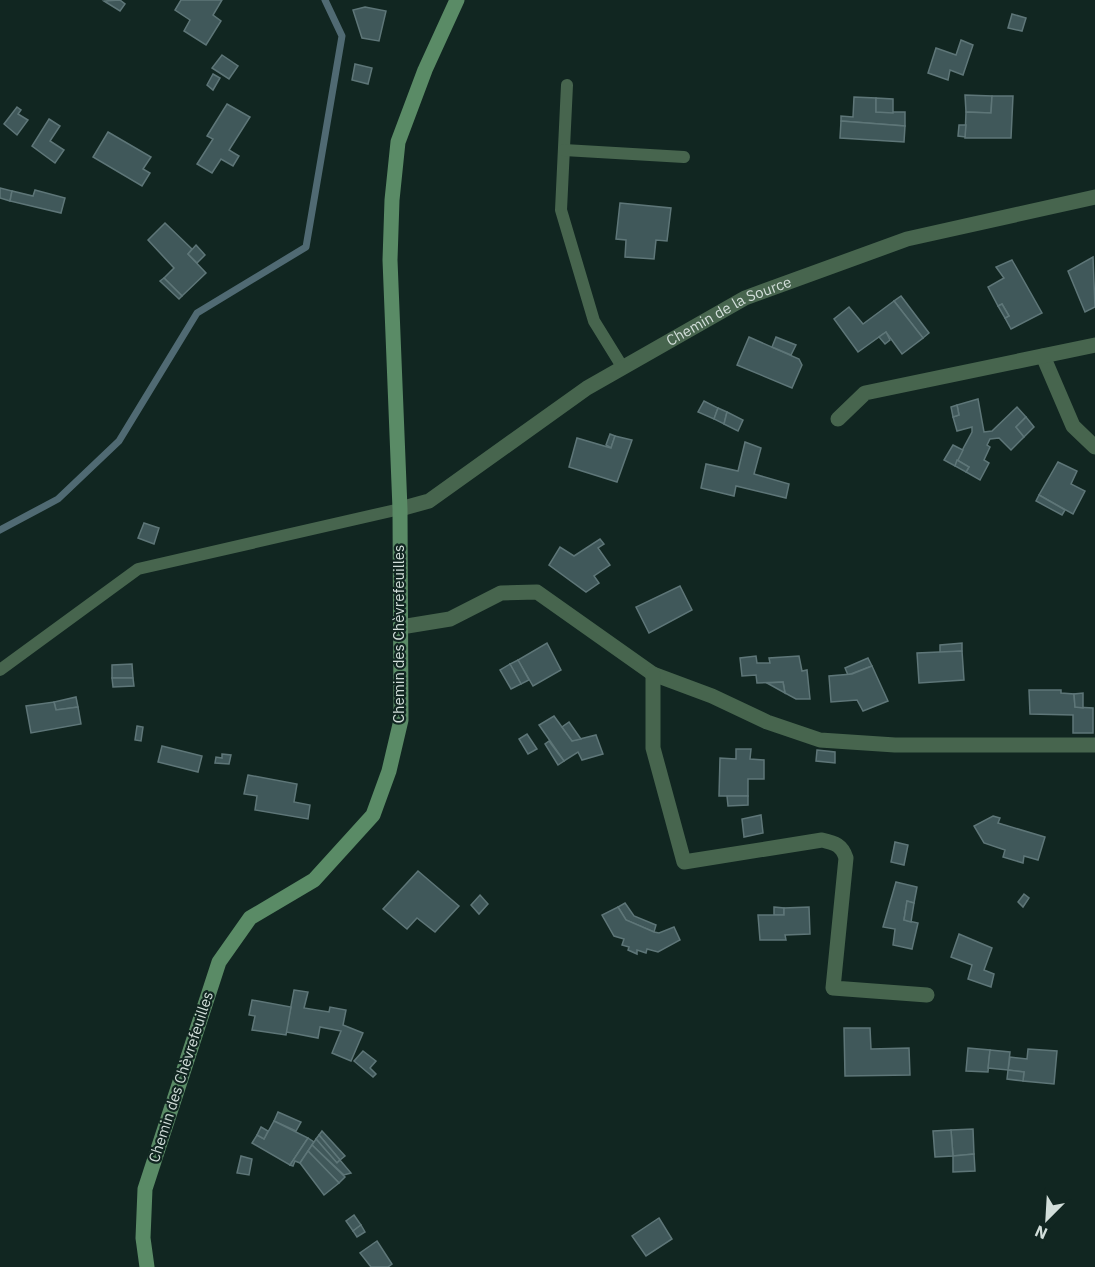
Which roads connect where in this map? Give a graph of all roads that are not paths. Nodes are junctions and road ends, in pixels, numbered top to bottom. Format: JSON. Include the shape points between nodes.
{"nodes":[{"id":1,"x":456,"y":0,"type":"edge"},
{"id":2,"x":567,"y":85,"type":"dead end"},
{"id":3,"x":564,"y":150,"type":"junction"},
{"id":4,"x":684,"y":157,"type":"dead end"},
{"id":5,"x":1095,"y":198,"type":"edge"},
{"id":6,"x":1095,"y":345,"type":"edge"},
{"id":7,"x":1043,"y":356,"type":"junction"},
{"id":8,"x":623,"y":368,"type":"junction"},
{"id":9,"x":838,"y":419,"type":"dead end"},
{"id":10,"x":1095,"y":447,"type":"edge"},
{"id":11,"x":400,"y":509,"type":"junction"},
{"id":12,"x":401,"y":627,"type":"junction"},
{"id":13,"x":0,"y":670,"type":"edge"},
{"id":14,"x":653,"y":674,"type":"junction"},
{"id":15,"x":1095,"y":746,"type":"edge"},
{"id":16,"x":927,"y":995,"type":"dead end"},
{"id":17,"x":147,"y":1267,"type":"edge"}],
"edges":[{"from":1,"to":11,"type":"street","name":"Chemin des Chèvrefeuilles","via":[[398,142],[390,260]]},
{"from":2,"to":3,"type":"lane"},
{"from":3,"to":4,"type":"lane"},
{"from":3,"to":8,"type":"lane","via":[[561,210],[594,321]]},
{"from":5,"to":8,"type":"street","name":"Chemin de la Source","via":[[973,223],[886,247],[745,298]]},
{"from":6,"to":7,"type":"street"},
{"from":7,"to":9,"type":"street","via":[[865,393]]},
{"from":7,"to":10,"type":"street","via":[[1072,426]]},
{"from":8,"to":11,"type":"street","name":"Chemin de la Source","via":[[587,388],[429,501]]},
{"from":11,"to":12,"type":"street","name":"Chemin des Chèvrefeuilles"},
{"from":11,"to":13,"type":"lane","via":[[138,569]]},
{"from":12,"to":14,"type":"street","via":[[450,619],[501,593],[537,592]]},
{"from":12,"to":17,"type":"street","name":"Chemin des Chèvrefeuilles","via":[[401,720],[373,815],[314,880],[250,918],[219,962],[145,1190],[143,1238]]},
{"from":14,"to":15,"type":"street","via":[[820,740],[895,745]]},
{"from":14,"to":16,"type":"street","via":[[653,748],[684,862],[822,840],[835,843],[846,858],[833,988]]}]}
